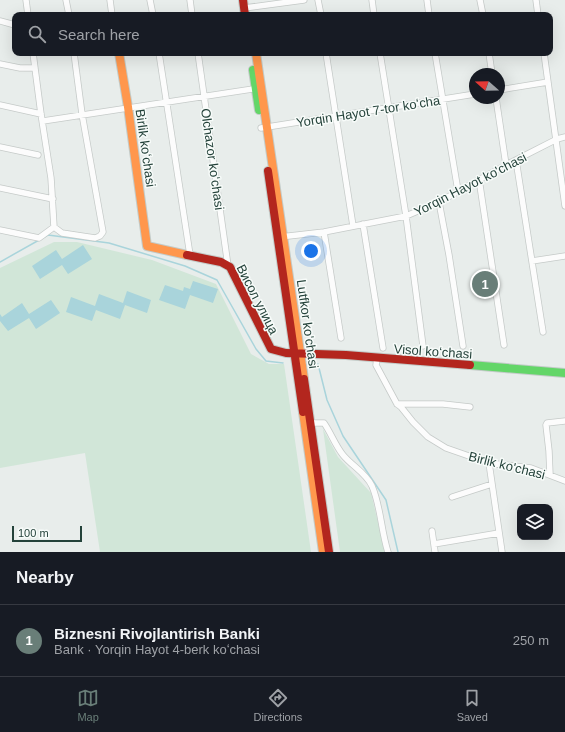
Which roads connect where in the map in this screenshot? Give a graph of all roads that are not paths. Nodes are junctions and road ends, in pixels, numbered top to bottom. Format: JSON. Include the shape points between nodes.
{"nodes":[{"id":1,"x":26,"y":0,"type":"edge"},
{"id":2,"x":66,"y":0,"type":"edge"},
{"id":3,"x":110,"y":0,"type":"edge"},
{"id":4,"x":150,"y":0,"type":"edge"},
{"id":5,"x":190,"y":0,"type":"edge"},
{"id":6,"x":304,"y":0,"type":"edge"},
{"id":7,"x":318,"y":0,"type":"edge"},
{"id":8,"x":372,"y":0,"type":"edge"},
{"id":9,"x":427,"y":0,"type":"edge"},
{"id":10,"x":480,"y":0,"type":"edge"},
{"id":11,"x":536,"y":0,"type":"edge"},
{"id":12,"x":246,"y":8,"type":"edge"},
{"id":13,"x":28,"y":12,"type":"edge"},
{"id":14,"x":68,"y":12,"type":"edge"},
{"id":15,"x":112,"y":12,"type":"edge"},
{"id":16,"x":152,"y":12,"type":"edge"},
{"id":17,"x":192,"y":12,"type":"edge"},
{"id":18,"x":320,"y":12,"type":"edge"},
{"id":19,"x":374,"y":12,"type":"edge"},
{"id":20,"x":429,"y":12,"type":"edge"},
{"id":21,"x":482,"y":12,"type":"edge"},
{"id":22,"x":538,"y":12,"type":"edge"},
{"id":23,"x":0,"y":21,"type":"edge"},
{"id":24,"x":12,"y":24,"type":"edge"},
{"id":25,"x":33,"y":56,"type":"edge"},
{"id":26,"x":74,"y":56,"type":"edge"},
{"id":27,"x":120,"y":56,"type":"edge"},
{"id":28,"x":158,"y":56,"type":"edge"},
{"id":29,"x":198,"y":56,"type":"edge"},
{"id":30,"x":251,"y":56,"type":"edge"},
{"id":31,"x":256,"y":56,"type":"edge"},
{"id":32,"x":326,"y":56,"type":"edge"},
{"id":33,"x":380,"y":56,"type":"edge"},
{"id":34,"x":435,"y":56,"type":"edge"},
{"id":35,"x":489,"y":56,"type":"edge"},
{"id":36,"x":544,"y":56,"type":"edge"},
{"id":37,"x":0,"y":64,"type":"edge"},
{"id":38,"x":35,"y":68,"type":"junction"},
{"id":39,"x":491,"y":68,"type":"edge"},
{"id":40,"x":548,"y":82,"type":"junction"},
{"id":41,"x":258,"y":88,"type":"junction"},
{"id":42,"x":505,"y":89,"type":"edge"},
{"id":43,"x":204,"y":95,"type":"junction"},
{"id":44,"x":469,"y":95,"type":"edge"},
{"id":45,"x":442,"y":99,"type":"junction"},
{"id":46,"x":166,"y":101,"type":"junction"},
{"id":47,"x":497,"y":104,"type":"edge"},
{"id":48,"x":0,"y":105,"type":"edge"},
{"id":49,"x":128,"y":107,"type":"junction"},
{"id":50,"x":389,"y":107,"type":"junction"},
{"id":51,"x":41,"y":114,"type":"junction"},
{"id":52,"x":82,"y":114,"type":"junction"},
{"id":53,"x":336,"y":115,"type":"junction"},
{"id":54,"x":43,"y":120,"type":"junction"},
{"id":55,"x":264,"y":127,"type":"junction"},
{"id":56,"x":565,"y":137,"type":"edge"},
{"id":57,"x":557,"y":139,"type":"junction"},
{"id":58,"x":0,"y":147,"type":"edge"},
{"id":59,"x":38,"y":155,"type":"dead end"},
{"id":60,"x":516,"y":160,"type":"junction"},
{"id":61,"x":506,"y":165,"type":"junction"},
{"id":62,"x":479,"y":180,"type":"junction"},
{"id":63,"x":0,"y":188,"type":"edge"},
{"id":64,"x":458,"y":191,"type":"junction"},
{"id":65,"x":53,"y":199,"type":"junction"},
{"id":66,"x":439,"y":202,"type":"junction"},
{"id":67,"x":565,"y":206,"type":"edge"},
{"id":68,"x":406,"y":216,"type":"junction"},
{"id":69,"x":363,"y":224,"type":"junction"},
{"id":70,"x":353,"y":226,"type":"junction"},
{"id":71,"x":54,"y":227,"type":"junction"},
{"id":72,"x":0,"y":230,"type":"edge"},
{"id":73,"x":324,"y":232,"type":"junction"},
{"id":74,"x":280,"y":237,"type":"junction"},
{"id":75,"x":147,"y":246,"type":"joint"},
{"id":76,"x":190,"y":255,"type":"junction"},
{"id":77,"x":565,"y":256,"type":"edge"},
{"id":78,"x":532,"y":261,"type":"junction"},
{"id":79,"x":228,"y":266,"type":"junction"},
{"id":80,"x":542,"y":332,"type":"dead end"},
{"id":81,"x":342,"y":338,"type":"dead end"},
{"id":82,"x":504,"y":345,"type":"dead end"},
{"id":83,"x":423,"y":346,"type":"dead end"},
{"id":84,"x":463,"y":346,"type":"dead end"},
{"id":85,"x":383,"y":348,"type":"dead end"},
{"id":86,"x":297,"y":353,"type":"junction"},
{"id":87,"x":377,"y":358,"type":"junction"},
{"id":88,"x":565,"y":373,"type":"edge"},
{"id":89,"x":397,"y":404,"type":"junction"},
{"id":90,"x":470,"y":407,"type":"dead end"},
{"id":91,"x":565,"y":421,"type":"edge"},
{"id":92,"x":310,"y":423,"type":"junction"},
{"id":93,"x":489,"y":463,"type":"junction"},
{"id":94,"x":550,"y":475,"type":"junction"},
{"id":95,"x":565,"y":481,"type":"edge"},
{"id":96,"x":492,"y":484,"type":"junction"},
{"id":97,"x":452,"y":497,"type":"dead end"},
{"id":98,"x":432,"y":531,"type":"dead end"},
{"id":99,"x":499,"y":532,"type":"junction"},
{"id":100,"x":434,"y":544,"type":"junction"},
{"id":101,"x":323,"y":552,"type":"edge"},
{"id":102,"x":329,"y":552,"type":"edge"},
{"id":103,"x":388,"y":552,"type":"edge"},
{"id":104,"x":435,"y":552,"type":"edge"},
{"id":105,"x":502,"y":552,"type":"edge"}],
"edges":[{"from":1,"to":13,"type":"street"},
{"from":2,"to":14,"type":"street"},
{"from":3,"to":15,"type":"street"},
{"from":4,"to":16,"type":"street"},
{"from":5,"to":17,"type":"street"},
{"from":6,"to":12,"type":"street"},
{"from":7,"to":18,"type":"street"},
{"from":8,"to":19,"type":"street"},
{"from":9,"to":20,"type":"street"},
{"from":10,"to":21,"type":"street"},
{"from":11,"to":22,"type":"street"},
{"from":23,"to":24,"type":"street"},
{"from":25,"to":38,"type":"street"},
{"from":26,"to":52,"type":"street"},
{"from":27,"to":49,"type":"main road","name":"Birlik koʻchasi"},
{"from":28,"to":46,"type":"street"},
{"from":29,"to":43,"type":"street","name":"Olchazor koʻchasi"},
{"from":30,"to":41,"type":"main road","name":"Lutfkor ko'chasi"},
{"from":31,"to":41,"type":"main road","name":"Lutfkor ko'chasi"},
{"from":32,"to":53,"type":"street"},
{"from":33,"to":50,"type":"street"},
{"from":34,"to":45,"type":"street"},
{"from":35,"to":39,"type":"street"},
{"from":36,"to":40,"type":"street"},
{"from":37,"to":38,"type":"street"},
{"from":38,"to":51,"type":"street"},
{"from":40,"to":42,"type":"street"},
{"from":40,"to":57,"type":"street"},
{"from":41,"to":43,"type":"street"},
{"from":41,"to":55,"type":"main road","name":"Lutfkor ko'chasi"},
{"from":43,"to":46,"type":"street"},
{"from":43,"to":79,"type":"street","name":"Olchazor koʻchasi"},
{"from":44,"to":45,"type":"street","name":"Yorqin Hayot 7-tor koʻcha"},
{"from":45,"to":50,"type":"street","name":"Yorqin Hayot 7-tor koʻcha"},
{"from":45,"to":64,"type":"street"},
{"from":46,"to":49,"type":"street"},
{"from":46,"to":76,"type":"street"},
{"from":47,"to":61,"type":"street"},
{"from":48,"to":51,"type":"street"},
{"from":49,"to":52,"type":"street"},
{"from":49,"to":75,"type":"main road","name":"Birlik koʻchasi"},
{"from":50,"to":53,"type":"street","name":"Yorqin Hayot 7-tor koʻcha"},
{"from":50,"to":68,"type":"street"},
{"from":51,"to":54,"type":"street"},
{"from":52,"to":54,"type":"street"},
{"from":52,"to":71,"type":"street","via":[[102,232],[95,238],[62,233]]},
{"from":53,"to":55,"type":"street","name":"Yorqin Hayot 7-tor koʻcha"},
{"from":53,"to":70,"type":"street"},
{"from":54,"to":65,"type":"street"},
{"from":55,"to":74,"type":"main road","name":"Lutfkor ko'chasi"},
{"from":56,"to":57,"type":"street","name":"Yorqin Hayot ko'chasi"},
{"from":57,"to":60,"type":"street","name":"Yorqin Hayot ko'chasi"},
{"from":57,"to":67,"type":"street"},
{"from":58,"to":59,"type":"street"},
{"from":60,"to":61,"type":"street","name":"Yorqin Hayot ko'chasi"},
{"from":60,"to":78,"type":"street"},
{"from":61,"to":62,"type":"street","name":"Yorqin Hayot ko'chasi"},
{"from":62,"to":64,"type":"street","name":"Yorqin Hayot ko'chasi"},
{"from":62,"to":82,"type":"street"},
{"from":63,"to":65,"type":"street"},
{"from":64,"to":66,"type":"street","name":"Yorqin Hayot ko'chasi"},
{"from":65,"to":71,"type":"street"},
{"from":66,"to":68,"type":"street","name":"Yorqin Hayot ko'chasi"},
{"from":66,"to":84,"type":"street"},
{"from":68,"to":69,"type":"street","name":"Yorqin Hayot ko'chasi"},
{"from":68,"to":83,"type":"street"},
{"from":69,"to":70,"type":"street","name":"Yorqin Hayot ko'chasi"},
{"from":69,"to":85,"type":"street"},
{"from":70,"to":73,"type":"street","name":"Yorqin Hayot ko'chasi"},
{"from":71,"to":72,"type":"street","via":[[39,238]]},
{"from":73,"to":74,"type":"street","name":"Yorqin Hayot ko'chasi"},
{"from":73,"to":81,"type":"street"},
{"from":74,"to":86,"type":"main road","name":"Lutfkor ko'chasi"},
{"from":75,"to":76,"type":"main road","name":"Висол улица"},
{"from":76,"to":79,"type":"main road","name":"Висол улица","via":[[222,262]]},
{"from":77,"to":78,"type":"street"},
{"from":78,"to":80,"type":"street"},
{"from":79,"to":86,"type":"main road","name":"Висол улица","via":[[270,347],[276,351]]},
{"from":86,"to":87,"type":"main road","name":"Visol koʻchasi"},
{"from":86,"to":92,"type":"main road","name":"Lutfkor ko'chasi"},
{"from":86,"to":101,"type":"main road","name":"Lutfkor ko'chasi"},
{"from":87,"to":88,"type":"main road","name":"Visol koʻchasi"},
{"from":87,"to":89,"type":"street","name":"Birlik ko'chasi","via":[[376,365]]},
{"from":89,"to":90,"type":"street"},
{"from":89,"to":93,"type":"street","name":"Birlik ko'chasi","via":[[420,430],[436,442]]},
{"from":91,"to":94,"type":"street","via":[[546,425]]},
{"from":92,"to":102,"type":"main road","name":"Lutfkor ko'chasi"},
{"from":92,"to":103,"type":"street","via":[[324,423],[341,453],[371,485],[376,496]]},
{"from":93,"to":94,"type":"street","name":"Birlik ko'chasi","via":[[531,468]]},
{"from":93,"to":96,"type":"street"},
{"from":94,"to":95,"type":"street","name":"Birlik ko'chasi"},
{"from":96,"to":97,"type":"street"},
{"from":96,"to":99,"type":"street"},
{"from":98,"to":100,"type":"street"},
{"from":99,"to":100,"type":"street"},
{"from":99,"to":105,"type":"street"},
{"from":100,"to":104,"type":"street"}]}
